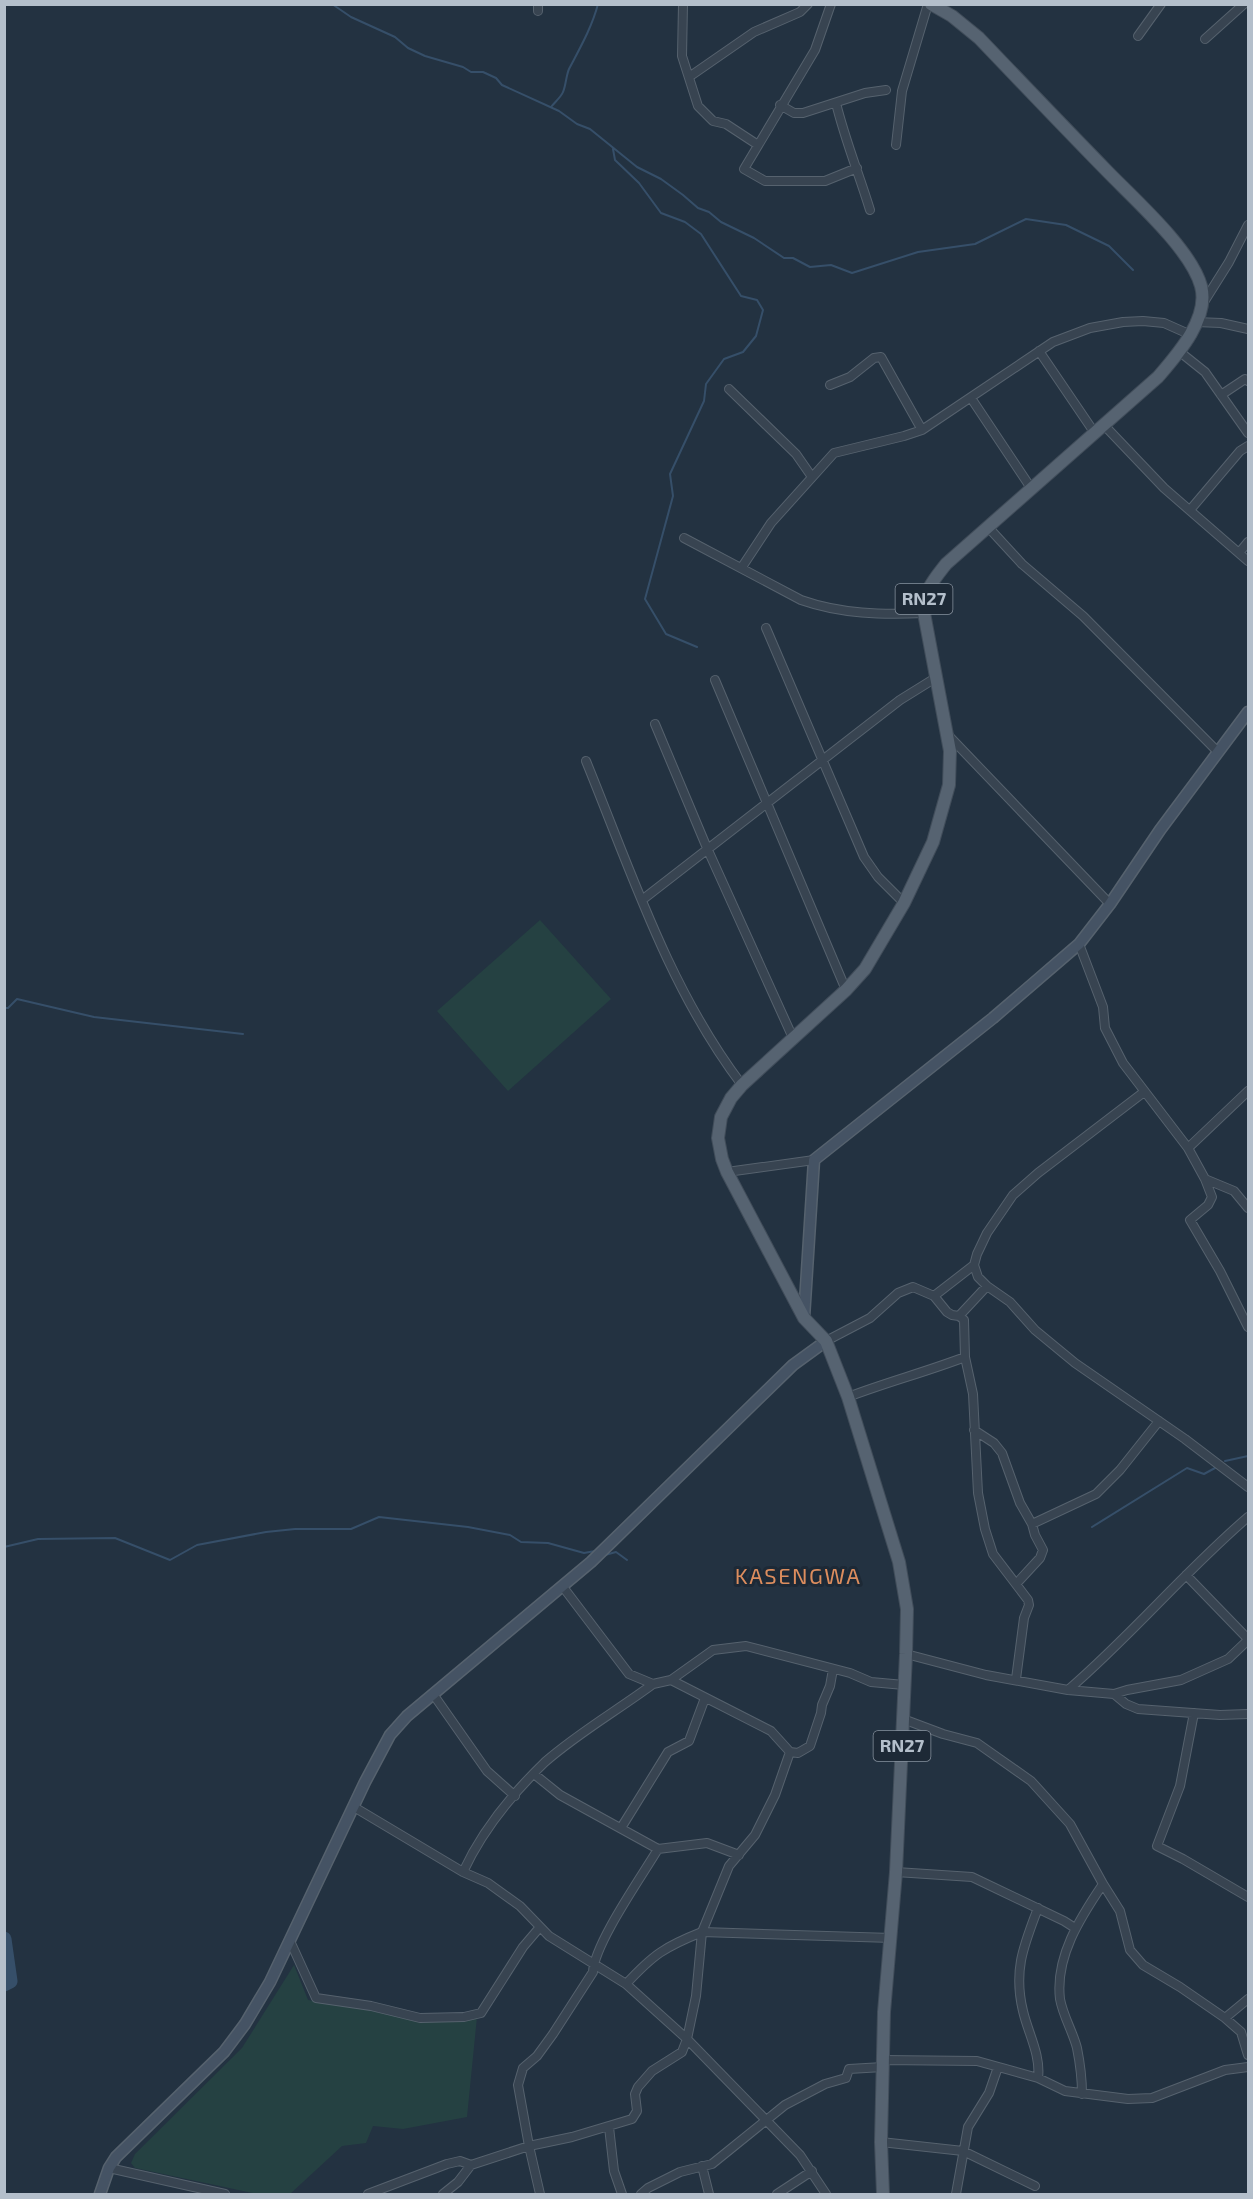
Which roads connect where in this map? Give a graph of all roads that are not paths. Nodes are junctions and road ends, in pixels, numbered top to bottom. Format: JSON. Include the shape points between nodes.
{"nodes":[{"id":1,"x":683,"y":4,"type":"edge"},
{"id":2,"x":808,"y":4,"type":"edge"},
{"id":3,"x":831,"y":4,"type":"edge"},
{"id":4,"x":929,"y":4,"type":"edge"},
{"id":5,"x":1161,"y":4,"type":"edge"},
{"id":6,"x":1244,"y":4,"type":"edge"},
{"id":7,"x":1138,"y":36,"type":"dead end"},
{"id":8,"x":1206,"y":39,"type":"dead end"},
{"id":9,"x":689,"y":77,"type":"junction"},
{"id":10,"x":886,"y":90,"type":"dead end"},
{"id":11,"x":836,"y":103,"type":"junction"},
{"id":12,"x":780,"y":105,"type":"junction"},
{"id":13,"x":896,"y":145,"type":"dead end"},
{"id":14,"x":758,"y":146,"type":"junction"},
{"id":15,"x":858,"y":168,"type":"junction"},
{"id":16,"x":870,"y":210,"type":"dead end"},
{"id":17,"x":1248,"y":225,"type":"edge"},
{"id":18,"x":1202,"y":305,"type":"junction"},
{"id":19,"x":1194,"y":329,"type":"junction"},
{"id":20,"x":1248,"y":329,"type":"edge"},
{"id":21,"x":1039,"y":351,"type":"junction"},
{"id":22,"x":1180,"y":352,"type":"junction"},
{"id":23,"x":1248,"y":381,"type":"edge"},
{"id":24,"x":830,"y":386,"type":"dead end"},
{"id":25,"x":729,"y":389,"type":"dead end"},
{"id":26,"x":1221,"y":395,"type":"junction"},
{"id":27,"x":970,"y":398,"type":"junction"},
{"id":28,"x":1099,"y":428,"type":"junction"},
{"id":29,"x":922,"y":430,"type":"junction"},
{"id":30,"x":1248,"y":433,"type":"edge"},
{"id":31,"x":1248,"y":446,"type":"edge"},
{"id":32,"x":812,"y":477,"type":"junction"},
{"id":33,"x":1031,"y":488,"type":"junction"},
{"id":34,"x":1190,"y":510,"type":"junction"},
{"id":35,"x":988,"y":527,"type":"junction"},
{"id":36,"x":684,"y":538,"type":"dead end"},
{"id":37,"x":1248,"y":542,"type":"edge"},
{"id":38,"x":1239,"y":553,"type":"junction"},
{"id":39,"x":1248,"y":561,"type":"edge"},
{"id":40,"x":742,"y":567,"type":"junction"},
{"id":41,"x":924,"y":613,"type":"junction"},
{"id":42,"x":766,"y":628,"type":"dead end"},
{"id":43,"x":937,"y":677,"type":"junction"},
{"id":44,"x":715,"y":680,"type":"dead end"},
{"id":45,"x":1248,"y":715,"type":"edge"},
{"id":46,"x":655,"y":724,"type":"dead end"},
{"id":47,"x":948,"y":735,"type":"junction"},
{"id":48,"x":1218,"y":752,"type":"junction"},
{"id":49,"x":586,"y":761,"type":"dead end"},
{"id":50,"x":823,"y":761,"type":"junction"},
{"id":51,"x":766,"y":804,"type":"junction"},
{"id":52,"x":707,"y":848,"type":"junction"},
{"id":53,"x":642,"y":900,"type":"junction"},
{"id":54,"x":904,"y":903,"type":"junction"},
{"id":55,"x":1110,"y":904,"type":"junction"},
{"id":56,"x":1079,"y":944,"type":"junction"},
{"id":57,"x":846,"y":990,"type":"junction"},
{"id":58,"x":794,"y":1038,"type":"junction"},
{"id":59,"x":742,"y":1085,"type":"junction"},
{"id":60,"x":1248,"y":1091,"type":"edge"},
{"id":61,"x":1144,"y":1092,"type":"junction"},
{"id":62,"x":1188,"y":1148,"type":"junction"},
{"id":63,"x":814,"y":1160,"type":"junction"},
{"id":64,"x":726,"y":1172,"type":"junction"},
{"id":65,"x":1205,"y":1179,"type":"junction"},
{"id":66,"x":1248,"y":1208,"type":"edge"},
{"id":67,"x":974,"y":1265,"type":"junction"},
{"id":68,"x":987,"y":1286,"type":"junction"},
{"id":69,"x":934,"y":1296,"type":"junction"},
{"id":70,"x":959,"y":1316,"type":"junction"},
{"id":71,"x":804,"y":1318,"type":"junction"},
{"id":72,"x":1248,"y":1327,"type":"edge"},
{"id":73,"x":826,"y":1341,"type":"junction"},
{"id":74,"x":965,"y":1357,"type":"junction"},
{"id":75,"x":848,"y":1397,"type":"junction"},
{"id":76,"x":1159,"y":1421,"type":"junction"},
{"id":77,"x":974,"y":1430,"type":"junction"},
{"id":78,"x":1248,"y":1487,"type":"edge"},
{"id":79,"x":1248,"y":1517,"type":"edge"},
{"id":80,"x":1032,"y":1524,"type":"junction"},
{"id":81,"x":1186,"y":1575,"type":"junction"},
{"id":82,"x":1016,"y":1584,"type":"junction"},
{"id":83,"x":563,"y":1587,"type":"junction"},
{"id":84,"x":1248,"y":1640,"type":"edge"},
{"id":85,"x":906,"y":1654,"type":"junction"},
{"id":86,"x":833,"y":1669,"type":"junction"},
{"id":87,"x":671,"y":1680,"type":"junction"},
{"id":88,"x":1016,"y":1680,"type":"junction"},
{"id":89,"x":653,"y":1684,"type":"junction"},
{"id":90,"x":904,"y":1684,"type":"junction"},
{"id":91,"x":1068,"y":1690,"type":"junction"},
{"id":92,"x":433,"y":1694,"type":"junction"},
{"id":93,"x":1114,"y":1695,"type":"junction"},
{"id":94,"x":705,"y":1698,"type":"junction"},
{"id":95,"x":1194,"y":1713,"type":"junction"},
{"id":96,"x":1248,"y":1714,"type":"edge"},
{"id":97,"x":903,"y":1719,"type":"junction"},
{"id":98,"x":790,"y":1752,"type":"junction"},
{"id":99,"x":534,"y":1774,"type":"junction"},
{"id":100,"x":515,"y":1796,"type":"junction"},
{"id":101,"x":354,"y":1807,"type":"junction"},
{"id":102,"x":621,"y":1828,"type":"junction"},
{"id":103,"x":658,"y":1849,"type":"junction"},
{"id":104,"x":739,"y":1855,"type":"junction"},
{"id":105,"x":463,"y":1872,"type":"junction"},
{"id":106,"x":896,"y":1872,"type":"junction"},
{"id":107,"x":1103,"y":1884,"type":"junction"},
{"id":108,"x":1248,"y":1897,"type":"edge"},
{"id":109,"x":1038,"y":1908,"type":"junction"},
{"id":110,"x":540,"y":1927,"type":"junction"},
{"id":111,"x":1076,"y":1928,"type":"junction"},
{"id":112,"x":702,"y":1932,"type":"junction"},
{"id":113,"x":892,"y":1938,"type":"junction"},
{"id":114,"x":290,"y":1941,"type":"junction"},
{"id":115,"x":593,"y":1963,"type":"junction"},
{"id":116,"x":626,"y":1984,"type":"junction"},
{"id":117,"x":1248,"y":1999,"type":"edge"},
{"id":118,"x":1225,"y":2018,"type":"junction"},
{"id":119,"x":687,"y":2039,"type":"junction"},
{"id":120,"x":1248,"y":2055,"type":"edge"},
{"id":121,"x":883,"y":2064,"type":"junction"},
{"id":122,"x":999,"y":2067,"type":"junction"},
{"id":123,"x":1248,"y":2067,"type":"edge"},
{"id":124,"x":1038,"y":2078,"type":"junction"},
{"id":125,"x":1082,"y":2094,"type":"junction"},
{"id":126,"x":767,"y":2120,"type":"junction"},
{"id":127,"x":609,"y":2127,"type":"junction"},
{"id":128,"x":881,"y":2142,"type":"junction"},
{"id":129,"x":528,"y":2146,"type":"junction"},
{"id":130,"x":963,"y":2151,"type":"junction"},
{"id":131,"x":471,"y":2165,"type":"junction"},
{"id":132,"x":702,"y":2166,"type":"junction"},
{"id":133,"x":109,"y":2168,"type":"junction"},
{"id":134,"x":812,"y":2171,"type":"junction"},
{"id":135,"x":1035,"y":2186,"type":"dead end"},
{"id":136,"x":181,"y":2190,"type":"edge"},
{"id":137,"x":100,"y":2194,"type":"edge"},
{"id":138,"x":225,"y":2194,"type":"edge"},
{"id":139,"x":368,"y":2194,"type":"edge"},
{"id":140,"x":443,"y":2194,"type":"edge"},
{"id":141,"x":540,"y":2194,"type":"edge"},
{"id":142,"x":622,"y":2194,"type":"edge"},
{"id":143,"x":641,"y":2194,"type":"edge"},
{"id":144,"x":709,"y":2194,"type":"edge"},
{"id":145,"x":777,"y":2194,"type":"edge"},
{"id":146,"x":826,"y":2194,"type":"edge"},
{"id":147,"x":880,"y":2194,"type":"edge"},
{"id":148,"x":956,"y":2194,"type":"edge"}],
"edges":[{"from":1,"to":9,"type":"street","via":[[682,56]]},
{"from":2,"to":9,"type":"street","via":[[800,12],[754,32]]},
{"from":3,"to":12,"type":"street","via":[[814,50]]},
{"from":4,"to":13,"type":"street","via":[[902,91]]},
{"from":4,"to":18,"type":"main road","number":"RN27","via":[[952,16],[979,38],[1162,228],[1186,256],[1198,278]]},
{"from":5,"to":7,"type":"street"},
{"from":6,"to":8,"type":"street"},
{"from":9,"to":14,"type":"street","via":[[698,106],[712,121],[726,124]]},
{"from":10,"to":11,"type":"street"},
{"from":11,"to":12,"type":"street","via":[[802,114]]},
{"from":11,"to":15,"type":"street"},
{"from":12,"to":14,"type":"street"},
{"from":14,"to":15,"type":"street","via":[[744,169],[765,181],[825,181]]},
{"from":15,"to":16,"type":"street"},
{"from":17,"to":18,"type":"street"},
{"from":18,"to":19,"type":"main road","number":"RN27"},
{"from":19,"to":20,"type":"street","via":[[1221,323]]},
{"from":19,"to":21,"type":"street","via":[[1123,322],[1090,328]]},
{"from":19,"to":22,"type":"main road","number":"RN27"},
{"from":21,"to":27,"type":"street"},
{"from":21,"to":28,"type":"street"},
{"from":22,"to":26,"type":"street","via":[[1205,372]]},
{"from":22,"to":28,"type":"main road","number":"RN27","via":[[1158,377]]},
{"from":23,"to":26,"type":"street","via":[[1245,379]]},
{"from":24,"to":29,"type":"street","via":[[881,357]]},
{"from":25,"to":32,"type":"street","via":[[796,454]]},
{"from":26,"to":30,"type":"street"},
{"from":27,"to":29,"type":"street"},
{"from":27,"to":33,"type":"street"},
{"from":28,"to":33,"type":"main road","number":"RN27"},
{"from":28,"to":34,"type":"street"},
{"from":29,"to":32,"type":"street","via":[[834,453]]},
{"from":31,"to":34,"type":"street"},
{"from":32,"to":40,"type":"street","via":[[771,523]]},
{"from":33,"to":35,"type":"main road","number":"RN27"},
{"from":34,"to":38,"type":"street"},
{"from":35,"to":41,"type":"main road","number":"RN27","via":[[946,564],[929,586],[924,596]]},
{"from":35,"to":48,"type":"street"},
{"from":36,"to":40,"type":"street"},
{"from":37,"to":38,"type":"street"},
{"from":38,"to":39,"type":"street"},
{"from":40,"to":41,"type":"street","via":[[820,607],[877,615]]},
{"from":41,"to":43,"type":"main road","number":"RN27"},
{"from":42,"to":50,"type":"street"},
{"from":43,"to":47,"type":"main road","number":"RN27"},
{"from":43,"to":50,"type":"street","via":[[900,700]]},
{"from":44,"to":51,"type":"street"},
{"from":45,"to":48,"type":"street"},
{"from":46,"to":52,"type":"street"},
{"from":47,"to":54,"type":"main road","number":"RN27","via":[[948,784],[942,808],[933,842]]},
{"from":47,"to":55,"type":"street"},
{"from":48,"to":55,"type":"street"},
{"from":49,"to":53,"type":"street"},
{"from":50,"to":51,"type":"street"},
{"from":50,"to":54,"type":"street","via":[[864,857]]},
{"from":51,"to":52,"type":"street"},
{"from":51,"to":57,"type":"street"},
{"from":52,"to":53,"type":"street"},
{"from":52,"to":58,"type":"street"},
{"from":53,"to":59,"type":"street","via":[[667,959],[723,1059]]},
{"from":54,"to":57,"type":"main road","number":"RN27","via":[[865,969]]},
{"from":55,"to":56,"type":"street"},
{"from":56,"to":61,"type":"street","via":[[1103,1007],[1105,1028]]},
{"from":56,"to":63,"type":"street","via":[[993,1018]]},
{"from":57,"to":58,"type":"main road","number":"RN27"},
{"from":58,"to":59,"type":"main road","number":"RN27"},
{"from":59,"to":64,"type":"main road","number":"RN27","via":[[721,1117],[718,1138]]},
{"from":60,"to":62,"type":"street"},
{"from":61,"to":62,"type":"street"},
{"from":61,"to":67,"type":"street","via":[[1013,1195],[987,1233]]},
{"from":62,"to":65,"type":"street"},
{"from":63,"to":64,"type":"street"},
{"from":63,"to":71,"type":"street"},
{"from":64,"to":71,"type":"main road","number":"RN27"},
{"from":65,"to":66,"type":"street","via":[[1234,1191]]},
{"from":65,"to":72,"type":"street","via":[[1212,1197],[1209,1205],[1190,1220]]},
{"from":67,"to":68,"type":"street","via":[[978,1278]]},
{"from":67,"to":69,"type":"street"},
{"from":68,"to":70,"type":"street"},
{"from":68,"to":76,"type":"street","via":[[1010,1302],[1035,1330],[1075,1364]]},
{"from":69,"to":70,"type":"street","via":[[947,1312]]},
{"from":69,"to":73,"type":"street","via":[[913,1287],[898,1293],[870,1318]]},
{"from":70,"to":74,"type":"street","via":[[964,1320]]},
{"from":71,"to":73,"type":"main road","number":"RN27"},
{"from":73,"to":75,"type":"main road","number":"RN27"},
{"from":73,"to":83,"type":"street","via":[[793,1365]]},
{"from":74,"to":75,"type":"street"},
{"from":74,"to":77,"type":"street","via":[[973,1394]]},
{"from":75,"to":85,"type":"main road","number":"RN27","via":[[899,1562],[906,1609]]},
{"from":76,"to":78,"type":"street"},
{"from":76,"to":80,"type":"street","via":[[1096,1494]]},
{"from":77,"to":80,"type":"street","via":[[1002,1453]]},
{"from":77,"to":82,"type":"street","via":[[985,1529],[993,1554]]},
{"from":79,"to":81,"type":"street"},
{"from":80,"to":82,"type":"street","via":[[1043,1550]]},
{"from":81,"to":84,"type":"street"},
{"from":81,"to":91,"type":"street","via":[[1106,1658]]},
{"from":82,"to":88,"type":"street","via":[[1029,1605]]},
{"from":83,"to":89,"type":"street","via":[[629,1674]]},
{"from":83,"to":92,"type":"street"},
{"from":84,"to":93,"type":"street","via":[[1228,1659],[1181,1680]]},
{"from":85,"to":88,"type":"street"},
{"from":85,"to":90,"type":"main road","number":"RN27"},
{"from":86,"to":87,"type":"street","via":[[746,1646],[713,1650]]},
{"from":86,"to":90,"type":"street","via":[[871,1682]]},
{"from":86,"to":98,"type":"street","via":[[810,1746],[798,1753]]},
{"from":87,"to":89,"type":"street"},
{"from":87,"to":94,"type":"street"},
{"from":88,"to":91,"type":"street"},
{"from":89,"to":99,"type":"street"},
{"from":90,"to":97,"type":"main road","number":"RN27"},
{"from":91,"to":93,"type":"street"},
{"from":92,"to":100,"type":"street","via":[[487,1771]]},
{"from":92,"to":101,"type":"street","via":[[390,1735]]},
{"from":93,"to":95,"type":"street","via":[[1138,1709]]},
{"from":94,"to":98,"type":"street","via":[[771,1731]]},
{"from":94,"to":102,"type":"street","via":[[689,1741],[668,1752]]},
{"from":95,"to":96,"type":"street"},
{"from":95,"to":108,"type":"street","via":[[1180,1786],[1157,1846]]},
{"from":97,"to":106,"type":"main road","number":"RN27"},
{"from":97,"to":107,"type":"street","via":[[977,1743],[1031,1781],[1070,1824]]},
{"from":98,"to":104,"type":"street","via":[[756,1835]]},
{"from":99,"to":100,"type":"street"},
{"from":99,"to":102,"type":"street","via":[[561,1795]]},
{"from":100,"to":105,"type":"street","via":[[474,1847]]},
{"from":101,"to":105,"type":"street"},
{"from":101,"to":114,"type":"street"},
{"from":102,"to":103,"type":"street"},
{"from":103,"to":104,"type":"street","via":[[707,1843]]},
{"from":103,"to":115,"type":"street"},
{"from":104,"to":112,"type":"street","via":[[729,1866]]},
{"from":105,"to":110,"type":"street","via":[[520,1906]]},
{"from":106,"to":109,"type":"street","via":[[972,1877]]},
{"from":106,"to":113,"type":"main road","number":"RN27"},
{"from":107,"to":111,"type":"street"},
{"from":107,"to":118,"type":"street","via":[[1120,1911],[1130,1950],[1143,1965]]},
{"from":109,"to":111,"type":"street"},
{"from":109,"to":124,"type":"street","via":[[1021,1954],[1019,1976],[1022,2009],[1040,2065]]},
{"from":110,"to":114,"type":"street","via":[[481,2013],[448,2018],[420,2018],[316,1998]]},
{"from":110,"to":115,"type":"street"},
{"from":111,"to":125,"type":"street","via":[[1060,1968],[1060,2000],[1076,2047]]},
{"from":112,"to":113,"type":"street"},
{"from":112,"to":116,"type":"street","via":[[651,1957]]},
{"from":112,"to":119,"type":"street"},
{"from":113,"to":121,"type":"main road","number":"RN27"},
{"from":114,"to":133,"type":"street","via":[[260,1999],[224,2052]]},
{"from":115,"to":116,"type":"street"},
{"from":115,"to":129,"type":"street","via":[[593,1972],[553,2034],[523,2068],[518,2085]]},
{"from":116,"to":119,"type":"street"},
{"from":117,"to":118,"type":"street"},
{"from":118,"to":120,"type":"street","via":[[1241,2032]]},
{"from":119,"to":126,"type":"street"},
{"from":119,"to":127,"type":"street","via":[[682,2052],[652,2071],[638,2087],[638,2111],[632,2120]]},
{"from":121,"to":122,"type":"street","via":[[968,2060]]},
{"from":121,"to":126,"type":"street","via":[[849,2069],[846,2078],[825,2084],[785,2105]]},
{"from":121,"to":128,"type":"main road","number":"RN27"},
{"from":122,"to":124,"type":"street"},
{"from":122,"to":130,"type":"street","via":[[989,2093],[968,2127]]},
{"from":123,"to":125,"type":"street","via":[[1225,2070],[1152,2098]]},
{"from":124,"to":125,"type":"street"},
{"from":126,"to":132,"type":"street","via":[[712,2164]]},
{"from":126,"to":134,"type":"street"},
{"from":127,"to":129,"type":"street"},
{"from":127,"to":142,"type":"street"},
{"from":128,"to":130,"type":"street"},
{"from":128,"to":147,"type":"main road","number":"RN27"},
{"from":129,"to":131,"type":"street"},
{"from":129,"to":141,"type":"street"},
{"from":130,"to":135,"type":"street"},
{"from":130,"to":148,"type":"street"},
{"from":131,"to":139,"type":"street","via":[[447,2164]]},
{"from":131,"to":140,"type":"street"},
{"from":132,"to":143,"type":"street","via":[[680,2172]]},
{"from":132,"to":144,"type":"street"},
{"from":133,"to":136,"type":"street"},
{"from":133,"to":137,"type":"street"},
{"from":134,"to":145,"type":"street"},
{"from":134,"to":146,"type":"street"},
{"from":136,"to":138,"type":"street"}]}
